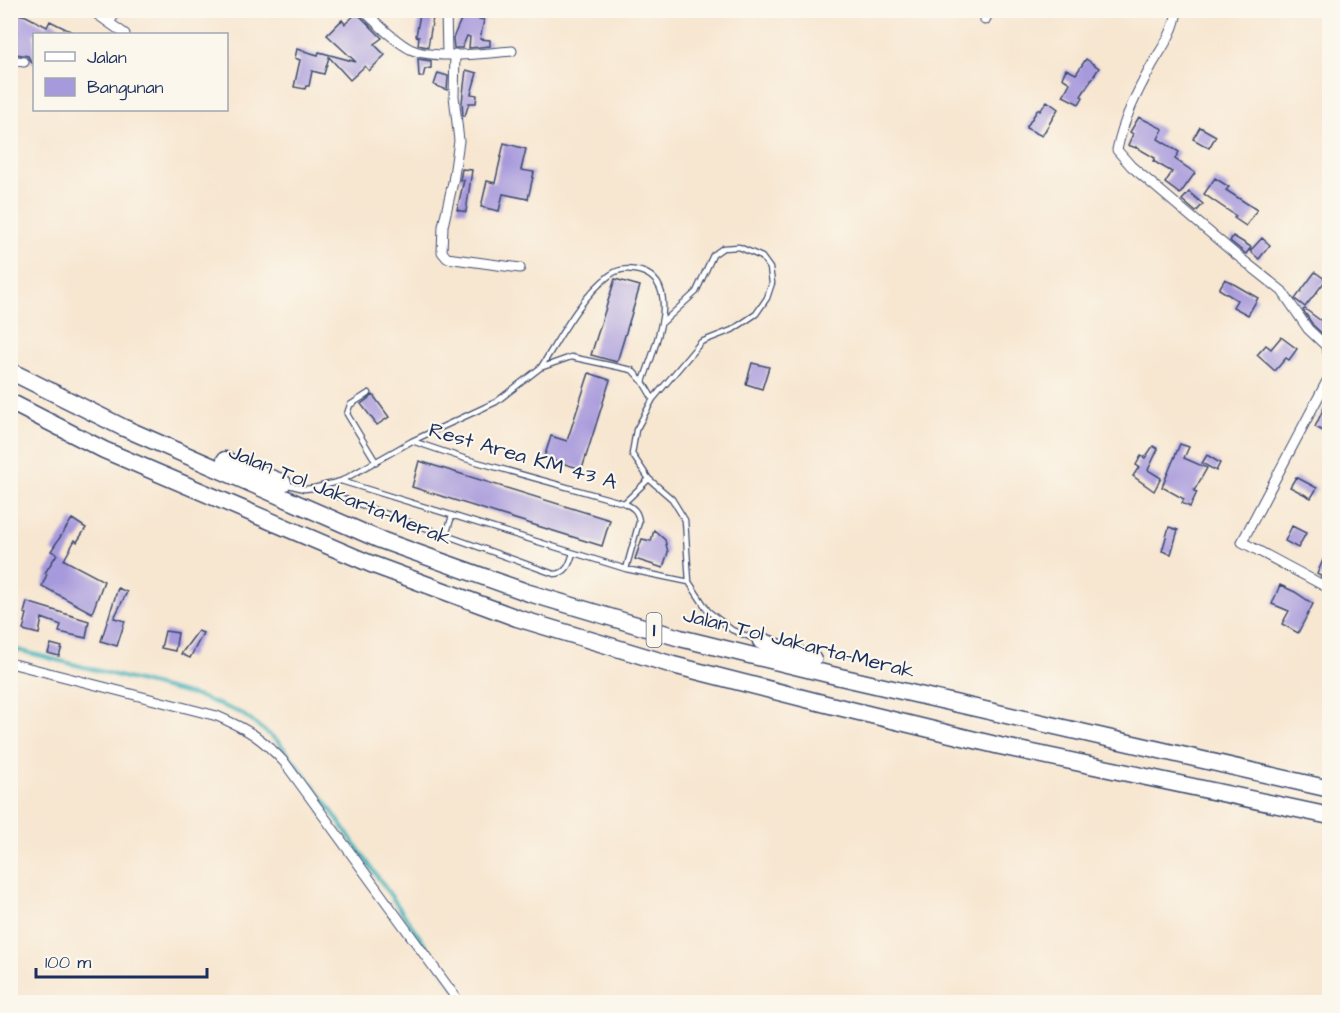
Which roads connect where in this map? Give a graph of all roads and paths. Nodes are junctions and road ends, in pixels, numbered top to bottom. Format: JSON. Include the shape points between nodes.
{"nodes":[{"id":1,"x":91,"y":10,"type":"edge"},
{"id":2,"x":118,"y":10,"type":"edge"},
{"id":3,"x":363,"y":10,"type":"edge"},
{"id":4,"x":446,"y":10,"type":"edge"},
{"id":5,"x":1177,"y":10,"type":"edge"},
{"id":6,"x":109,"y":22,"type":"junction"},
{"id":7,"x":124,"y":33,"type":"edge"},
{"id":8,"x":512,"y":51,"type":"dead end"},
{"id":9,"x":451,"y":55,"type":"junction"},
{"id":10,"x":10,"y":60,"type":"edge"},
{"id":11,"x":24,"y":62,"type":"dead end"},
{"id":12,"x":520,"y":268,"type":"dead end"},
{"id":13,"x":661,"y":324,"type":"junction"},
{"id":14,"x":1329,"y":357,"type":"edge"},
{"id":15,"x":540,"y":368,"type":"junction"},
{"id":16,"x":10,"y":371,"type":"edge"},
{"id":17,"x":1329,"y":371,"type":"edge"},
{"id":18,"x":643,"y":382,"type":"junction"},
{"id":19,"x":50,"y":393,"type":"junction"},
{"id":20,"x":369,"y":393,"type":"dead end"},
{"id":21,"x":652,"y":399,"type":"junction"},
{"id":22,"x":10,"y":402,"type":"edge"},
{"id":23,"x":412,"y":441,"type":"junction"},
{"id":24,"x":376,"y":462,"type":"junction"},
{"id":25,"x":649,"y":479,"type":"junction"},
{"id":26,"x":341,"y":481,"type":"junction"},
{"id":27,"x":283,"y":483,"type":"joint"},
{"id":28,"x":314,"y":488,"type":"junction"},
{"id":29,"x":624,"y":503,"type":"junction"},
{"id":30,"x":452,"y":516,"type":"junction"},
{"id":31,"x":446,"y":535,"type":"junction"},
{"id":32,"x":573,"y":553,"type":"junction"},
{"id":33,"x":626,"y":569,"type":"junction"},
{"id":34,"x":689,"y":582,"type":"junction"},
{"id":35,"x":1329,"y":589,"type":"edge"},
{"id":36,"x":761,"y":641,"type":"joint"},
{"id":37,"x":10,"y":663,"type":"edge"},
{"id":38,"x":1004,"y":716,"type":"junction"},
{"id":39,"x":1329,"y":789,"type":"edge"},
{"id":40,"x":1329,"y":816,"type":"edge"},
{"id":41,"x":459,"y":1002,"type":"edge"}],
"edges":[{"from":1,"to":6,"type":"street"},
{"from":2,"to":6,"type":"street"},
{"from":3,"to":9,"type":"street","via":[[412,50]]},
{"from":4,"to":9,"type":"street"},
{"from":5,"to":14,"type":"street","via":[[1163,48],[1121,129],[1117,150],[1131,166],[1282,291],[1308,329],[1325,345]]},
{"from":6,"to":7,"type":"street"},
{"from":8,"to":9,"type":"street"},
{"from":9,"to":12,"type":"street","via":[[459,141],[442,252],[447,258]]},
{"from":10,"to":11,"type":"street"},
{"from":13,"to":15,"type":"lane","name":"Rest Area KM 43 A","via":[[664,301],[656,279],[621,269],[610,274],[586,298]]},
{"from":13,"to":18,"type":"lane","name":"Rest Area KM 43 A"},
{"from":13,"to":21,"type":"lane","via":[[696,291],[713,255],[723,248],[739,247],[762,257],[770,268],[772,283],[756,314],[732,330],[701,342]]},
{"from":15,"to":18,"type":"lane","name":"Rest Area KM 43 A","via":[[570,357],[632,370]]},
{"from":15,"to":23,"type":"lane","name":"Rest Area KM 43 A","via":[[496,402]]},
{"from":16,"to":19,"type":"highway","name":"Jalan Tol Jakarta–Merak","number":"1"},
{"from":17,"to":35,"type":"street","via":[[1242,542]]},
{"from":18,"to":21,"type":"lane"},
{"from":19,"to":27,"type":"highway","via":[[136,423]]},
{"from":19,"to":38,"type":"highway","name":"Jalan Tol Jakarta–Merak","number":"1","via":[[378,539],[529,592],[680,638]]},
{"from":20,"to":24,"type":"lane","via":[[350,405],[347,414]]},
{"from":21,"to":25,"type":"lane","name":"Rest Area KM 43 A","via":[[636,430],[632,454]]},
{"from":22,"to":40,"type":"highway","number":"1","via":[[114,455],[371,564],[517,618],[673,665],[830,705],[1000,746]]},
{"from":23,"to":24,"type":"lane","name":"Rest Area KM 43 A"},
{"from":23,"to":29,"type":"lane","name":"Rest Area KM 43 A"},
{"from":24,"to":26,"type":"lane","name":"Rest Area KM 43 A"},
{"from":25,"to":29,"type":"lane","name":"Rest Area KM 43 A"},
{"from":25,"to":34,"type":"lane","name":"Rest Area KM 43 A","via":[[672,499],[685,520]]},
{"from":26,"to":28,"type":"lane","name":"Rest Area KM 43 A"},
{"from":26,"to":30,"type":"lane"},
{"from":27,"to":28,"type":"lane","name":"Rest Area KM 43 A"},
{"from":28,"to":31,"type":"lane","name":"Rest Area KM 43 A"},
{"from":29,"to":33,"type":"lane","name":"Rest Area KM 43 A","via":[[637,511],[639,522]]},
{"from":30,"to":31,"type":"lane"},
{"from":30,"to":32,"type":"lane"},
{"from":31,"to":32,"type":"lane","name":"Rest Area KM 43 A","via":[[554,574],[569,566]]},
{"from":32,"to":33,"type":"lane"},
{"from":33,"to":34,"type":"lane"},
{"from":34,"to":36,"type":"lane","name":"Rest Area KM 43 A","via":[[708,612],[732,630]]},
{"from":36,"to":38,"type":"highway","via":[[802,657]]},
{"from":37,"to":41,"type":"street","via":[[218,716],[248,729],[285,763]]},
{"from":38,"to":39,"type":"highway","name":"Jalan Tol Jakarta–Merak","number":"1"}]}
